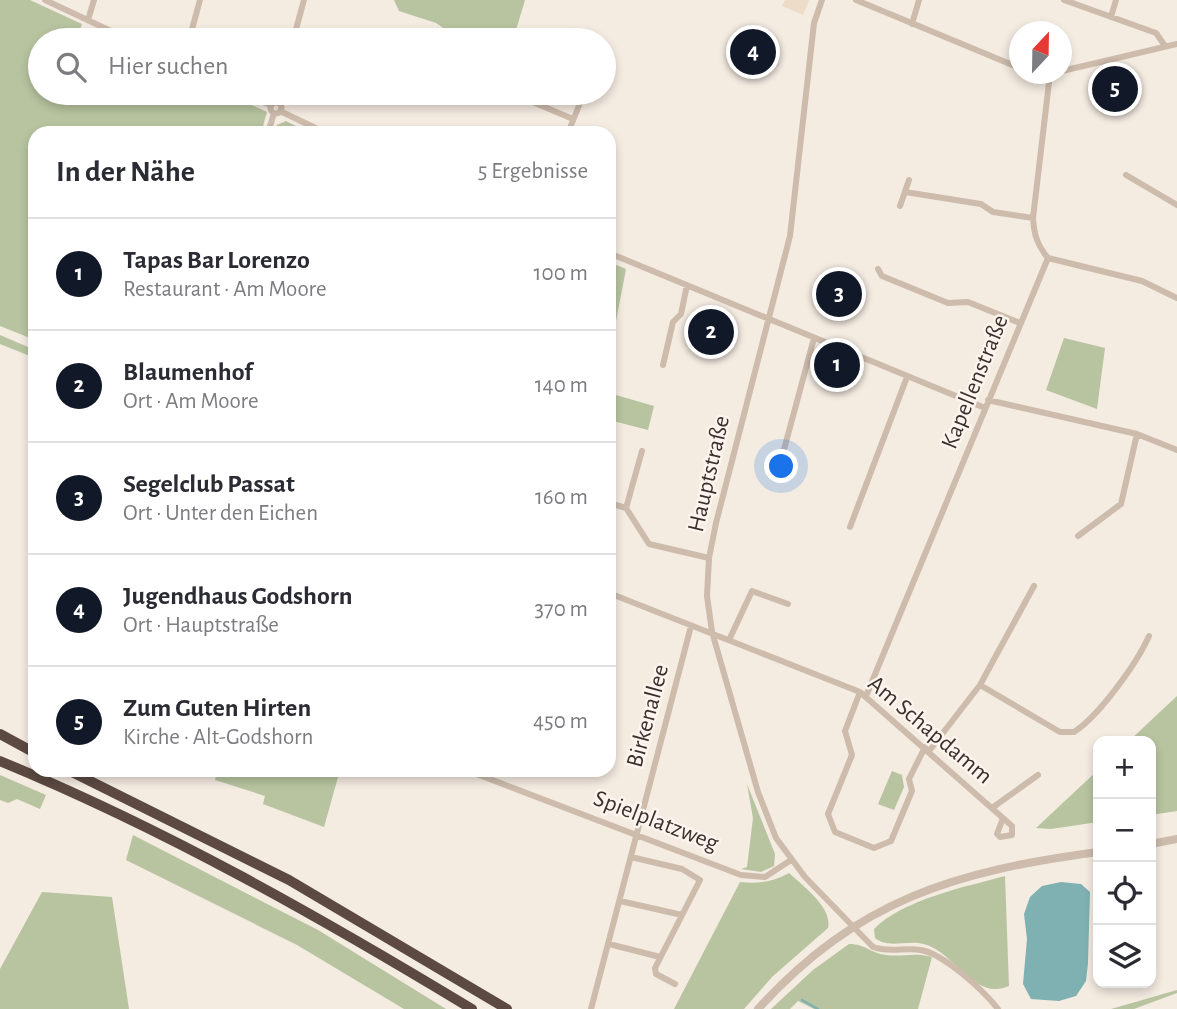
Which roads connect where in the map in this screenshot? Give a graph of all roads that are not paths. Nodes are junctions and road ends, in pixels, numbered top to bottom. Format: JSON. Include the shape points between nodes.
{"nodes":[{"id":1,"x":45,"y":0,"type":"edge"},
{"id":2,"x":94,"y":0,"type":"edge"},
{"id":3,"x":200,"y":0,"type":"edge"},
{"id":4,"x":304,"y":0,"type":"edge"},
{"id":5,"x":822,"y":0,"type":"edge"},
{"id":6,"x":856,"y":0,"type":"edge"},
{"id":7,"x":919,"y":0,"type":"edge"},
{"id":8,"x":1065,"y":0,"type":"edge"},
{"id":9,"x":1116,"y":0,"type":"edge"},
{"id":10,"x":1111,"y":17,"type":"junction"},
{"id":11,"x":88,"y":20,"type":"junction"},
{"id":12,"x":912,"y":24,"type":"junction"},
{"id":13,"x":105,"y":28,"type":"edge"},
{"id":14,"x":193,"y":28,"type":"edge"},
{"id":15,"x":296,"y":28,"type":"edge"},
{"id":16,"x":1177,"y":44,"type":"edge"},
{"id":17,"x":1165,"y":46,"type":"junction"},
{"id":18,"x":1009,"y":64,"type":"edge"},
{"id":19,"x":1072,"y":69,"type":"edge"},
{"id":20,"x":1049,"y":84,"type":"edge"},
{"id":21,"x":274,"y":105,"type":"edge"},
{"id":22,"x":540,"y":105,"type":"edge"},
{"id":23,"x":579,"y":105,"type":"edge"},
{"id":24,"x":277,"y":112,"type":"junction"},
{"id":25,"x":573,"y":119,"type":"junction"},
{"id":26,"x":271,"y":126,"type":"edge"},
{"id":27,"x":310,"y":126,"type":"edge"},
{"id":28,"x":570,"y":126,"type":"edge"},
{"id":29,"x":1126,"y":175,"type":"dead end"},
{"id":30,"x":909,"y":180,"type":"dead end"},
{"id":31,"x":905,"y":192,"type":"junction"},
{"id":32,"x":1177,"y":205,"type":"edge"},
{"id":33,"x":900,"y":206,"type":"dead end"},
{"id":34,"x":1033,"y":218,"type":"junction"},
{"id":35,"x":616,"y":256,"type":"edge"},
{"id":36,"x":1048,"y":258,"type":"junction"},
{"id":37,"x":878,"y":269,"type":"dead end"},
{"id":38,"x":687,"y":285,"type":"junction"},
{"id":39,"x":1177,"y":298,"type":"edge"},
{"id":40,"x":767,"y":317,"type":"junction"},
{"id":41,"x":1020,"y":323,"type":"junction"},
{"id":42,"x":814,"y":338,"type":"junction"},
{"id":43,"x":663,"y":365,"type":"dead end"},
{"id":44,"x":906,"y":377,"type":"junction"},
{"id":45,"x":987,"y":404,"type":"junction"},
{"id":46,"x":1137,"y":434,"type":"junction"},
{"id":47,"x":1177,"y":450,"type":"edge"},
{"id":48,"x":642,"y":451,"type":"dead end"},
{"id":49,"x":782,"y":457,"type":"dead end"},
{"id":50,"x":616,"y":505,"type":"edge"},
{"id":51,"x":626,"y":508,"type":"junction"},
{"id":52,"x":850,"y":527,"type":"dead end"},
{"id":53,"x":1078,"y":536,"type":"dead end"},
{"id":54,"x":709,"y":558,"type":"junction"},
{"id":55,"x":1034,"y":586,"type":"dead end"},
{"id":56,"x":616,"y":596,"type":"edge"},
{"id":57,"x":788,"y":604,"type":"dead end"},
{"id":58,"x":691,"y":626,"type":"junction"},
{"id":59,"x":712,"y":632,"type":"junction"},
{"id":60,"x":1149,"y":636,"type":"dead end"},
{"id":61,"x":730,"y":638,"type":"junction"},
{"id":62,"x":980,"y":685,"type":"junction"},
{"id":63,"x":863,"y":694,"type":"junction"},
{"id":64,"x":0,"y":734,"type":"edge"},
{"id":65,"x":0,"y":742,"type":"edge"},
{"id":66,"x":927,"y":749,"type":"junction"},
{"id":67,"x":28,"y":751,"type":"edge"},
{"id":68,"x":28,"y":752,"type":"edge"},
{"id":69,"x":0,"y":761,"type":"edge"},
{"id":70,"x":28,"y":774,"type":"edge"},
{"id":71,"x":1038,"y":775,"type":"dead end"},
{"id":72,"x":35,"y":777,"type":"edge"},
{"id":73,"x":82,"y":777,"type":"edge"},
{"id":74,"x":485,"y":777,"type":"edge"},
{"id":75,"x":992,"y":808,"type":"junction"},
{"id":76,"x":1003,"y":818,"type":"dead end"},
{"id":77,"x":637,"y":834,"type":"junction"},
{"id":78,"x":1177,"y":839,"type":"edge"},
{"id":79,"x":1156,"y":843,"type":"edge"},
{"id":80,"x":1093,"y":853,"type":"edge"},
{"id":81,"x":631,"y":857,"type":"junction"},
{"id":82,"x":791,"y":860,"type":"junction"},
{"id":83,"x":620,"y":901,"type":"junction"},
{"id":84,"x":682,"y":915,"type":"junction"},
{"id":85,"x":852,"y":927,"type":"junction"},
{"id":86,"x":609,"y":944,"type":"junction"},
{"id":87,"x":660,"y":957,"type":"junction"},
{"id":88,"x":675,"y":984,"type":"dead end"},
{"id":89,"x":472,"y":1009,"type":"edge"},
{"id":90,"x":507,"y":1009,"type":"edge"},
{"id":91,"x":591,"y":1009,"type":"edge"},
{"id":92,"x":758,"y":1009,"type":"edge"},
{"id":93,"x":998,"y":1009,"type":"edge"}],
"edges":[{"from":1,"to":11,"type":"street"},
{"from":2,"to":11,"type":"street"},
{"from":3,"to":14,"type":"street"},
{"from":4,"to":15,"type":"street"},
{"from":5,"to":40,"type":"street","name":"Hauptstraße","via":[[813,29],[790,236]]},
{"from":6,"to":12,"type":"street"},
{"from":7,"to":12,"type":"street"},
{"from":8,"to":10,"type":"street"},
{"from":9,"to":10,"type":"street"},
{"from":10,"to":17,"type":"street","via":[[1156,33]]},
{"from":11,"to":13,"type":"street"},
{"from":12,"to":18,"type":"street"},
{"from":16,"to":17,"type":"street"},
{"from":17,"to":19,"type":"street"},
{"from":20,"to":34,"type":"street"},
{"from":21,"to":24,"type":"street"},
{"from":22,"to":25,"type":"street"},
{"from":23,"to":25,"type":"street"},
{"from":24,"to":26,"type":"street"},
{"from":24,"to":27,"type":"street"},
{"from":25,"to":28,"type":"street"},
{"from":29,"to":32,"type":"street"},
{"from":30,"to":31,"type":"street"},
{"from":31,"to":33,"type":"street"},
{"from":31,"to":34,"type":"street"},
{"from":34,"to":36,"type":"street","via":[[1034,233]]},
{"from":35,"to":38,"type":"street"},
{"from":36,"to":39,"type":"street","via":[[1142,281]]},
{"from":36,"to":41,"type":"street","name":"Kapellenstraße"},
{"from":37,"to":41,"type":"street","via":[[883,276],[948,303],[968,302]]},
{"from":38,"to":40,"type":"street"},
{"from":38,"to":43,"type":"street"},
{"from":40,"to":42,"type":"street"},
{"from":40,"to":54,"type":"street","name":"Hauptstraße"},
{"from":41,"to":45,"type":"street","name":"Kapellenstraße"},
{"from":42,"to":44,"type":"street"},
{"from":42,"to":49,"type":"street"},
{"from":44,"to":45,"type":"street"},
{"from":44,"to":52,"type":"street"},
{"from":45,"to":46,"type":"street"},
{"from":45,"to":63,"type":"street","name":"Kapellenstraße"},
{"from":46,"to":47,"type":"street"},
{"from":46,"to":53,"type":"street","via":[[1121,503]]},
{"from":48,"to":51,"type":"street"},
{"from":50,"to":51,"type":"street"},
{"from":51,"to":54,"type":"street","via":[[649,544]]},
{"from":54,"to":59,"type":"street","name":"Hauptstraße","via":[[707,596]]},
{"from":55,"to":62,"type":"street"},
{"from":56,"to":58,"type":"street","name":"Am Schapdamm"},
{"from":57,"to":61,"type":"street","via":[[752,591]]},
{"from":58,"to":59,"type":"street","name":"Am Schapdamm"},
{"from":58,"to":77,"type":"street","name":"Birkenallee"},
{"from":59,"to":61,"type":"street","name":"Am Schapdamm"},
{"from":59,"to":82,"type":"street","name":"Hauptstraße","via":[[761,803]]},
{"from":60,"to":62,"type":"street","via":[[1143,651],[1107,697],[1081,728],[1071,733],[1060,732]]},
{"from":61,"to":63,"type":"street","name":"Am Schapdamm"},
{"from":62,"to":66,"type":"street","via":[[958,718]]},
{"from":63,"to":66,"type":"street","name":"Am Schapdamm"},
{"from":63,"to":66,"type":"street","name":"Kapellenstraße","via":[[845,730],[852,755],[828,814],[835,832],[870,847],[891,841],[912,792],[908,779]]},
{"from":64,"to":67,"type":"highway"},
{"from":65,"to":68,"type":"highway"},
{"from":66,"to":75,"type":"street","name":"Am Schapdamm"},
{"from":69,"to":70,"type":"highway"},
{"from":71,"to":75,"type":"street"},
{"from":72,"to":89,"type":"highway","via":[[281,897]]},
{"from":73,"to":90,"type":"highway","via":[[289,880]]},
{"from":74,"to":77,"type":"street","name":"Spielplatzweg"},
{"from":75,"to":76,"type":"street","name":"Am Schapdamm"},
{"from":77,"to":81,"type":"street","name":"Birkenallee"},
{"from":77,"to":82,"type":"street","name":"Spielplatzweg","via":[[753,878],[765,877]]},
{"from":78,"to":79,"type":"street"},
{"from":80,"to":85,"type":"street","via":[[964,877],[897,902]]},
{"from":81,"to":83,"type":"street","name":"Birkenallee"},
{"from":81,"to":84,"type":"street","via":[[682,869],[700,880]]},
{"from":82,"to":85,"type":"street","name":"Hauptstraße"},
{"from":83,"to":84,"type":"street"},
{"from":83,"to":86,"type":"street","name":"Birkenallee"},
{"from":84,"to":87,"type":"street"},
{"from":85,"to":92,"type":"street","via":[[805,963]]},
{"from":85,"to":93,"type":"street","name":"Hauptstraße","via":[[880,950],[912,949],[938,956]]},
{"from":86,"to":87,"type":"street"},
{"from":86,"to":91,"type":"street","name":"Birkenallee"},
{"from":87,"to":88,"type":"street","via":[[654,971]]}]}
